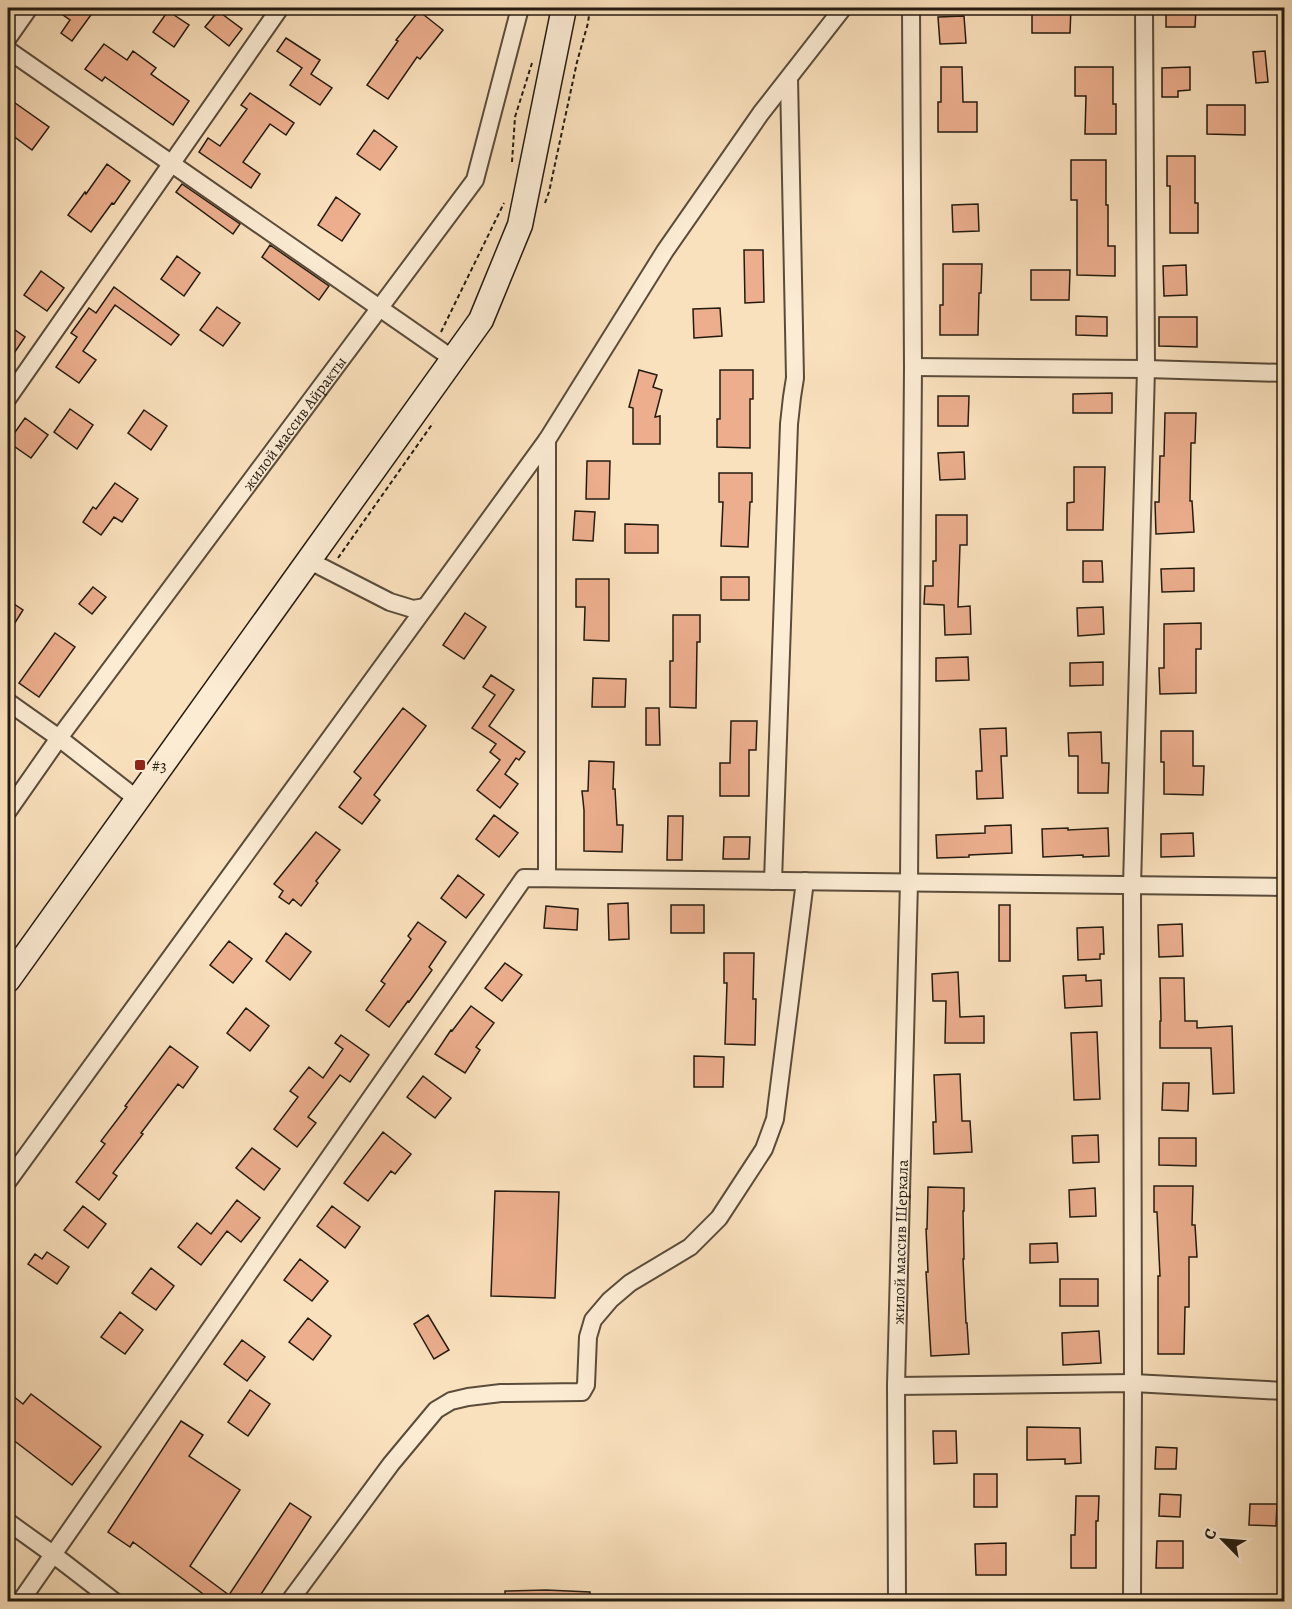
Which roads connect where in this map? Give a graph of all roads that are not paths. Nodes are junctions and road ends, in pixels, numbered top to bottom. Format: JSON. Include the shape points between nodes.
{"nodes":[{"id":1,"x":29,"y":8,"type":"edge"},
{"id":2,"x":280,"y":8,"type":"edge"},
{"id":3,"x":520,"y":8,"type":"edge"},
{"id":4,"x":564,"y":8,"type":"edge"},
{"id":5,"x":843,"y":8,"type":"edge"},
{"id":6,"x":911,"y":8,"type":"edge"},
{"id":7,"x":1144,"y":8,"type":"edge"},
{"id":8,"x":8,"y":38,"type":"edge"},
{"id":9,"x":8,"y":50,"type":"edge"},
{"id":10,"x":789,"y":78,"type":"junction"},
{"id":11,"x":171,"y":165,"type":"junction"},
{"id":12,"x":381,"y":308,"type":"junction"},
{"id":13,"x":444,"y":352,"type":"junction"},
{"id":14,"x":913,"y":367,"type":"junction"},
{"id":15,"x":1146,"y":369,"type":"junction"},
{"id":16,"x":1284,"y":373,"type":"edge"},
{"id":17,"x":8,"y":398,"type":"edge"},
{"id":18,"x":547,"y":440,"type":"junction"},
{"id":19,"x":308,"y":560,"type":"junction"},
{"id":20,"x":425,"y":607,"type":"junction"},
{"id":21,"x":8,"y":702,"type":"edge"},
{"id":22,"x":59,"y":738,"type":"junction"},
{"id":23,"x":137,"y":799,"type":"junction"},
{"id":24,"x":8,"y":811,"type":"edge"},
{"id":25,"x":547,"y":878,"type":"junction"},
{"id":26,"x":773,"y":880,"type":"junction"},
{"id":27,"x":805,"y":881,"type":"junction"},
{"id":28,"x":909,"y":882,"type":"junction"},
{"id":29,"x":1132,"y":886,"type":"junction"},
{"id":30,"x":1284,"y":887,"type":"edge"},
{"id":31,"x":8,"y":980,"type":"edge"},
{"id":32,"x":8,"y":1181,"type":"edge"},
{"id":33,"x":1133,"y":1383,"type":"junction"},
{"id":34,"x":896,"y":1386,"type":"junction"},
{"id":35,"x":1284,"y":1391,"type":"edge"},
{"id":36,"x":8,"y":1522,"type":"edge"},
{"id":37,"x":54,"y":1555,"type":"junction"},
{"id":38,"x":21,"y":1602,"type":"edge"},
{"id":39,"x":115,"y":1602,"type":"edge"},
{"id":40,"x":289,"y":1602,"type":"edge"},
{"id":41,"x":897,"y":1602,"type":"edge"},
{"id":42,"x":1132,"y":1602,"type":"edge"}],
"edges":[{"from":1,"to":8,"type":"street"},
{"from":2,"to":11,"type":"street"},
{"from":3,"to":12,"type":"street","name":"жилой массив Айракты","via":[[475,180]]},
{"from":4,"to":13,"type":"main road","via":[[520,225],[481,320]]},
{"from":5,"to":10,"type":"street"},
{"from":6,"to":14,"type":"street","name":"жилой массив Шеркала"},
{"from":7,"to":15,"type":"street"},
{"from":9,"to":11,"type":"street"},
{"from":10,"to":18,"type":"street","via":[[665,251]]},
{"from":10,"to":26,"type":"street","via":[[795,378],[789,424]]},
{"from":11,"to":12,"type":"street"},
{"from":11,"to":17,"type":"street"},
{"from":12,"to":13,"type":"street"},
{"from":12,"to":22,"type":"street","name":"жилой массив Айракты"},
{"from":13,"to":19,"type":"main road"},
{"from":14,"to":15,"type":"street"},
{"from":14,"to":28,"type":"street","name":"жилой массив Шеркала"},
{"from":15,"to":16,"type":"street"},
{"from":15,"to":29,"type":"street"},
{"from":18,"to":20,"type":"street"},
{"from":18,"to":25,"type":"street"},
{"from":19,"to":20,"type":"street","via":[[390,602],[413,609]]},
{"from":19,"to":23,"type":"main road"},
{"from":20,"to":32,"type":"street"},
{"from":21,"to":22,"type":"street"},
{"from":22,"to":23,"type":"street"},
{"from":22,"to":24,"type":"street","name":"жилой массив Айракты"},
{"from":23,"to":31,"type":"main road"},
{"from":25,"to":26,"type":"street"},
{"from":25,"to":37,"type":"street","via":[[524,878]]},
{"from":26,"to":27,"type":"street"},
{"from":27,"to":28,"type":"street"},
{"from":27,"to":40,"type":"street","via":[[775,1119],[764,1149],[719,1218],[690,1247],[630,1283],[593,1320],[582,1392],[468,1397],[436,1410]]},
{"from":28,"to":29,"type":"street"},
{"from":28,"to":34,"type":"street","name":"жилой массив Шеркала"},
{"from":29,"to":30,"type":"street"},
{"from":29,"to":33,"type":"street"},
{"from":33,"to":34,"type":"street"},
{"from":33,"to":35,"type":"street"},
{"from":33,"to":42,"type":"street"},
{"from":34,"to":41,"type":"street","name":"жилой массив Шеркала"},
{"from":36,"to":37,"type":"street"},
{"from":37,"to":38,"type":"street"},
{"from":37,"to":39,"type":"street"}]}
